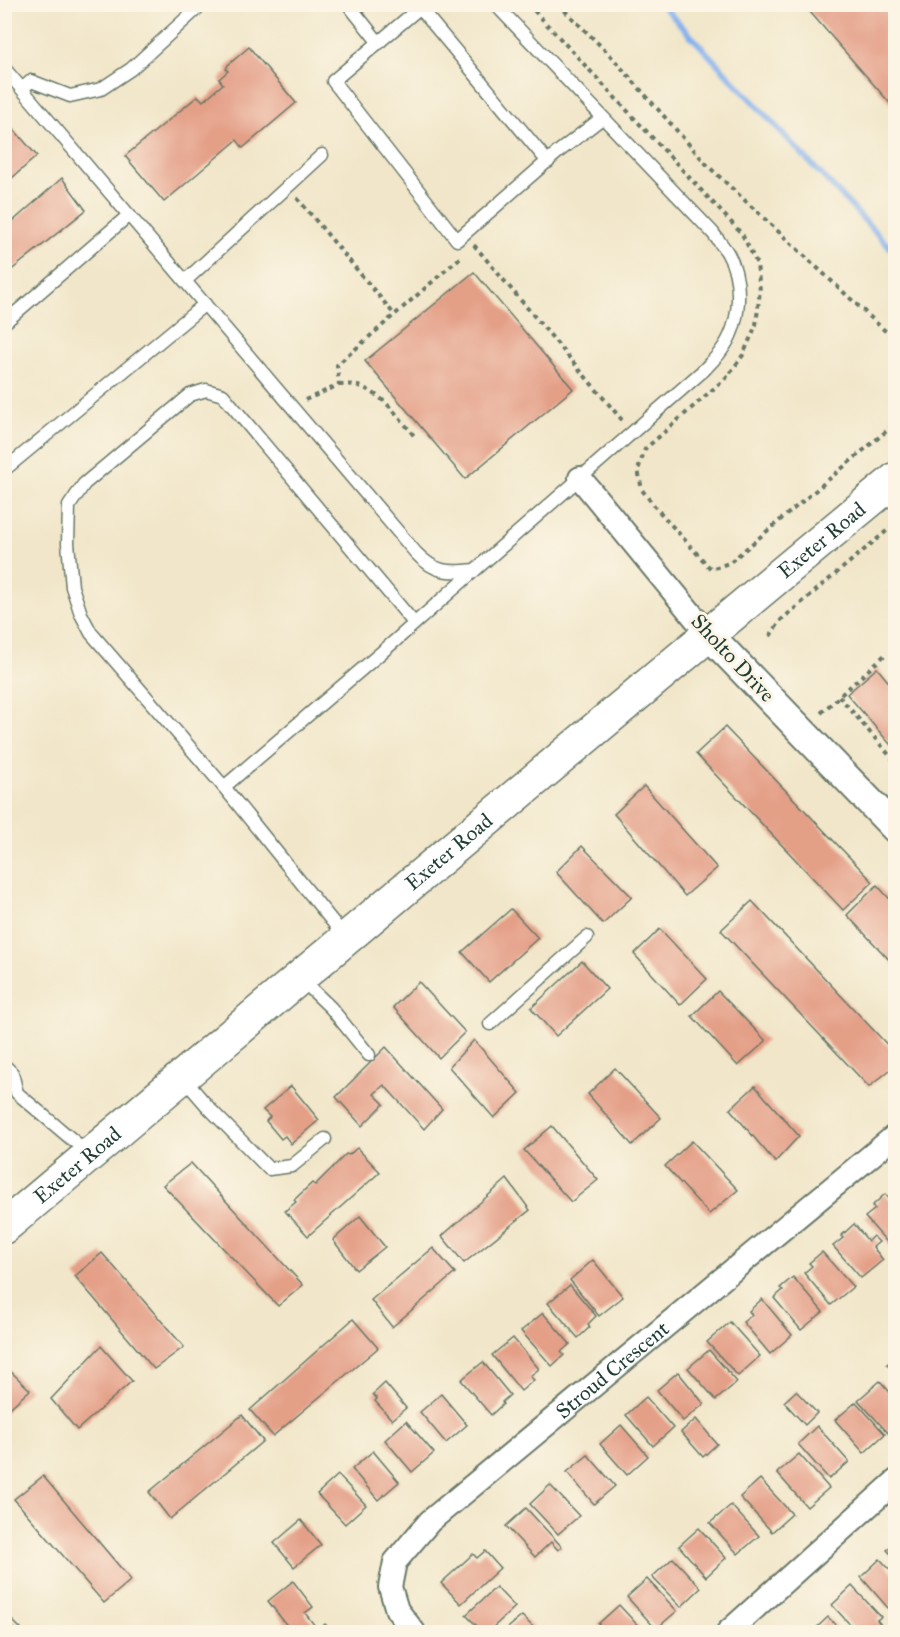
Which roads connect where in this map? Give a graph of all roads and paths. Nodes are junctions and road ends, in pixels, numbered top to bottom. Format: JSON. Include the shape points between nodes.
{"nodes":[{"id":1,"x":202,"y":4,"type":"edge"},
{"id":2,"x":348,"y":4,"type":"edge"},
{"id":3,"x":495,"y":4,"type":"edge"},
{"id":4,"x":528,"y":4,"type":"edge"},
{"id":5,"x":558,"y":4,"type":"edge"},
{"id":6,"x":422,"y":6,"type":"edge"},
{"id":7,"x":379,"y":43,"type":"junction"},
{"id":8,"x":4,"y":68,"type":"edge"},
{"id":9,"x":22,"y":89,"type":"junction"},
{"id":10,"x":602,"y":118,"type":"junction"},
{"id":11,"x":322,"y":155,"type":"dead end"},
{"id":12,"x":548,"y":162,"type":"junction"},
{"id":13,"x":288,"y":187,"type":"junction"},
{"id":14,"x":129,"y":215,"type":"junction"},
{"id":15,"x":185,"y":281,"type":"junction"},
{"id":16,"x":205,"y":304,"type":"junction"},
{"id":17,"x":394,"y":314,"type":"junction"},
{"id":18,"x":4,"y":323,"type":"edge"},
{"id":19,"x":896,"y":341,"type":"edge"},
{"id":20,"x":339,"y":385,"type":"junction"},
{"id":21,"x":292,"y":408,"type":"junction"},
{"id":22,"x":896,"y":423,"type":"edge"},
{"id":23,"x":632,"y":433,"type":"junction"},
{"id":24,"x":415,"y":437,"type":"dead end"},
{"id":25,"x":645,"y":449,"type":"junction"},
{"id":26,"x":4,"y":470,"type":"edge"},
{"id":27,"x":580,"y":478,"type":"junction"},
{"id":28,"x":896,"y":479,"type":"edge"},
{"id":29,"x":896,"y":523,"type":"edge"},
{"id":30,"x":475,"y":570,"type":"junction"},
{"id":31,"x":414,"y":623,"type":"junction"},
{"id":32,"x":708,"y":634,"type":"junction"},
{"id":33,"x":770,"y":636,"type":"dead end"},
{"id":34,"x":887,"y":653,"type":"dead end"},
{"id":35,"x":839,"y":696,"type":"junction"},
{"id":36,"x":821,"y":713,"type":"dead end"},
{"id":37,"x":896,"y":763,"type":"edge"},
{"id":38,"x":224,"y":787,"type":"junction"},
{"id":39,"x":896,"y":829,"type":"edge"},
{"id":40,"x":587,"y":937,"type":"dead end"},
{"id":41,"x":346,"y":938,"type":"junction"},
{"id":42,"x":300,"y":978,"type":"junction"},
{"id":43,"x":490,"y":1024,"type":"dead end"},
{"id":44,"x":369,"y":1055,"type":"dead end"},
{"id":45,"x":4,"y":1065,"type":"edge"},
{"id":46,"x":182,"y":1077,"type":"junction"},
{"id":47,"x":11,"y":1093,"type":"edge"},
{"id":48,"x":896,"y":1135,"type":"edge"},
{"id":49,"x":325,"y":1139,"type":"dead end"},
{"id":50,"x":90,"y":1155,"type":"junction"},
{"id":51,"x":4,"y":1227,"type":"edge"},
{"id":52,"x":896,"y":1481,"type":"edge"},
{"id":53,"x":414,"y":1632,"type":"edge"},
{"id":54,"x":728,"y":1632,"type":"edge"}],
"edges":[{"from":1,"to":9,"type":"lane","via":[[131,69],[100,89],[70,96],[31,81]]},
{"from":2,"to":7,"type":"lane"},
{"from":3,"to":10,"type":"lane"},
{"from":4,"to":25,"type":"path","via":[[742,234],[757,264],[760,290],[756,326],[743,355],[728,376]]},
{"from":5,"to":19,"type":"path","via":[[609,54],[709,167]]},
{"from":6,"to":7,"type":"lane"},
{"from":6,"to":12,"type":"lane"},
{"from":7,"to":12,"type":"lane","via":[[333,81],[457,240]]},
{"from":8,"to":9,"type":"lane"},
{"from":9,"to":14,"type":"lane"},
{"from":10,"to":12,"type":"lane"},
{"from":10,"to":23,"type":"lane","via":[[713,233],[728,253],[736,277],[737,311],[722,350]]},
{"from":11,"to":13,"type":"lane"},
{"from":13,"to":15,"type":"lane"},
{"from":13,"to":17,"type":"path"},
{"from":14,"to":15,"type":"lane"},
{"from":14,"to":18,"type":"lane"},
{"from":15,"to":16,"type":"lane"},
{"from":16,"to":21,"type":"lane"},
{"from":16,"to":26,"type":"lane"},
{"from":17,"to":20,"type":"path","via":[[337,365]]},
{"from":17,"to":23,"type":"path","via":[[474,245]]},
{"from":20,"to":21,"type":"path"},
{"from":20,"to":24,"type":"path","via":[[354,385],[371,392]]},
{"from":21,"to":30,"type":"lane","via":[[425,562],[448,572]]},
{"from":22,"to":25,"type":"path","via":[[729,563],[711,569],[642,490],[638,470]]},
{"from":23,"to":25,"type":"path"},
{"from":23,"to":27,"type":"lane"},
{"from":27,"to":30,"type":"lane"},
{"from":27,"to":32,"type":"street","name":"Sholto Drive"},
{"from":28,"to":32,"type":"main road","name":"Exeter Road"},
{"from":29,"to":33,"type":"path","via":[[782,620]]},
{"from":30,"to":31,"type":"lane"},
{"from":31,"to":38,"type":"lane"},
{"from":31,"to":38,"type":"lane","via":[[223,395],[206,390],[190,395],[84,484],[69,506],[68,543],[72,587],[81,614],[91,633]]},
{"from":32,"to":39,"type":"street","name":"Sholto Drive"},
{"from":32,"to":41,"type":"main road","name":"Exeter Road"},
{"from":34,"to":35,"type":"path"},
{"from":35,"to":36,"type":"path"},
{"from":35,"to":37,"type":"path"},
{"from":38,"to":41,"type":"lane"},
{"from":40,"to":43,"type":"lane"},
{"from":41,"to":42,"type":"main road","name":"Exeter Road"},
{"from":42,"to":44,"type":"lane","via":[[331,1008]]},
{"from":42,"to":46,"type":"main road","name":"Exeter Road"},
{"from":45,"to":47,"type":"lane","via":[[12,1073]]},
{"from":46,"to":49,"type":"lane","via":[[269,1169],[292,1166]]},
{"from":46,"to":50,"type":"main road","name":"Exeter Road"},
{"from":47,"to":50,"type":"lane"},
{"from":48,"to":53,"type":"street","name":"Stroud Crescent","via":[[430,1521],[395,1562],[390,1587],[397,1610]]},
{"from":50,"to":51,"type":"main road","name":"Exeter Road"},
{"from":52,"to":54,"type":"street"}]}
